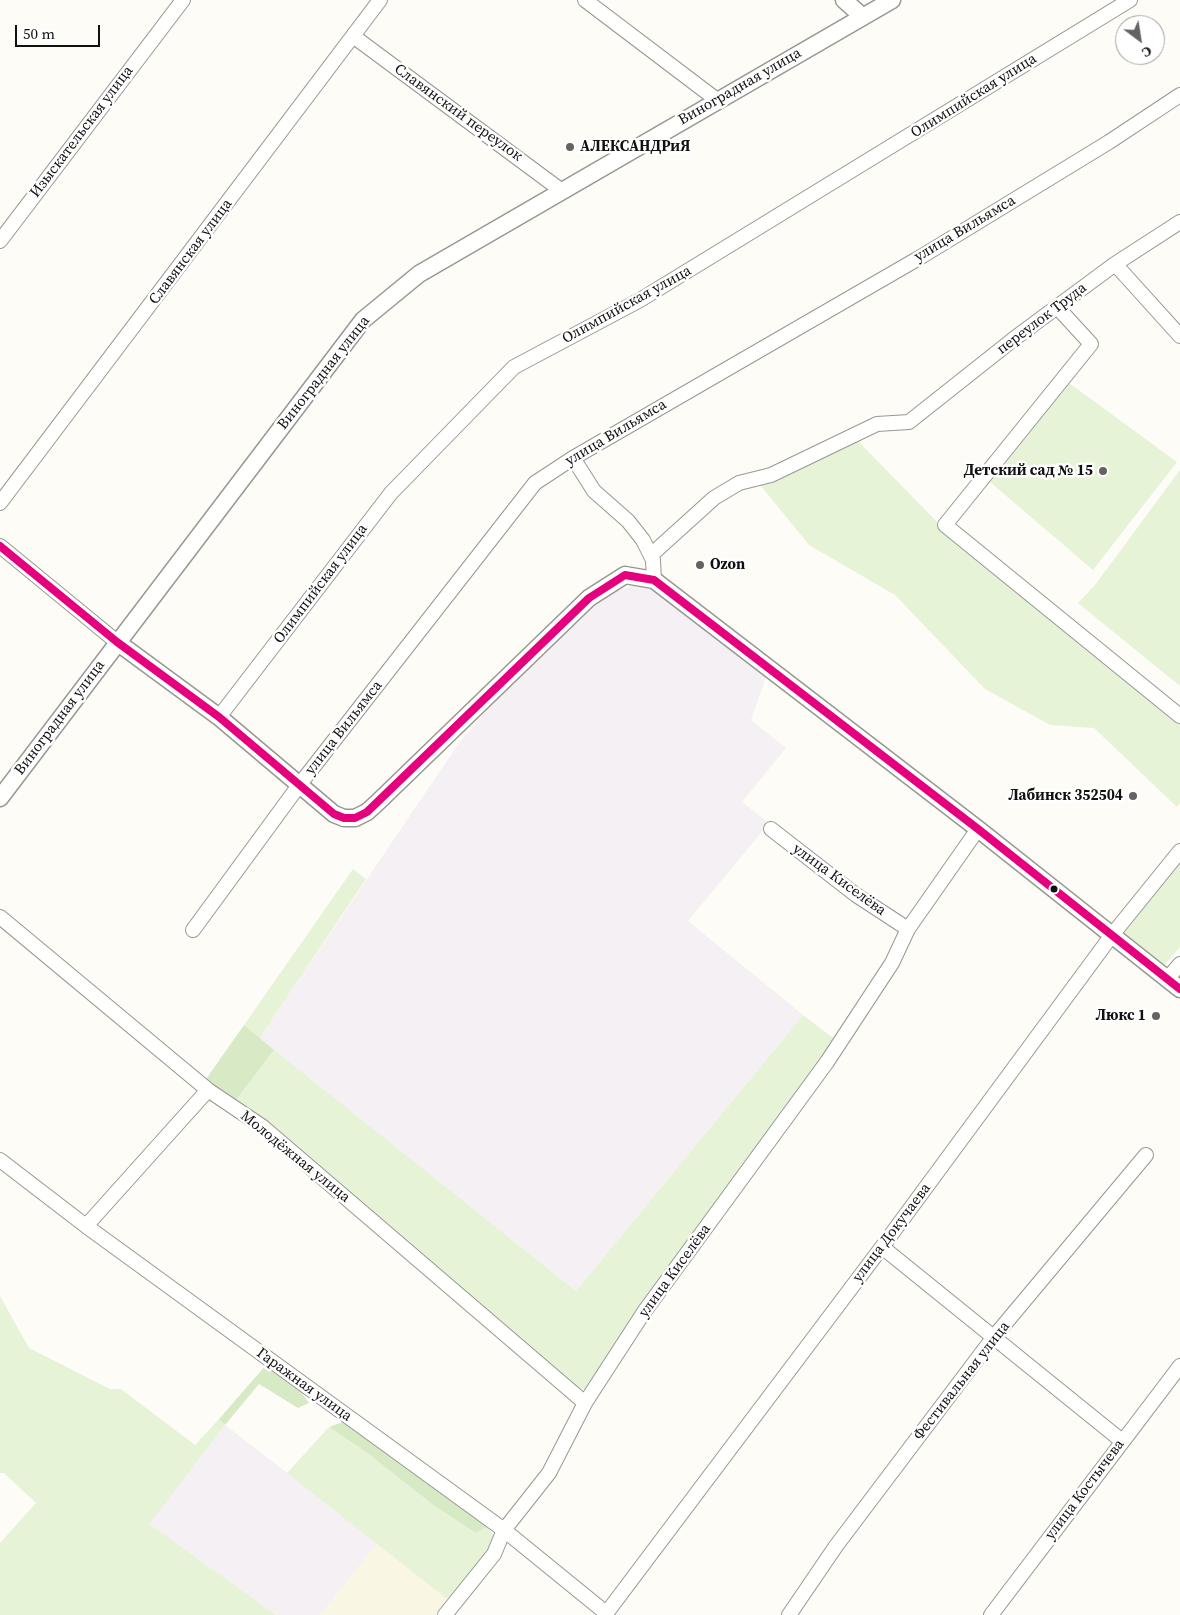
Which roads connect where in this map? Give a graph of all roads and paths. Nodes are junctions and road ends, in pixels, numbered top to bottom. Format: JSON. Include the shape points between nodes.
{"nodes":[{"id":1,"x":183,"y":0,"type":"edge"},
{"id":2,"x":380,"y":0,"type":"edge"},
{"id":3,"x":585,"y":0,"type":"edge"},
{"id":4,"x":844,"y":0,"type":"edge"},
{"id":5,"x":892,"y":0,"type":"edge"},
{"id":6,"x":1130,"y":0,"type":"edge"},
{"id":7,"x":863,"y":17,"type":"junction"},
{"id":8,"x":353,"y":36,"type":"junction"},
{"id":9,"x":1180,"y":95,"type":"edge"},
{"id":10,"x":717,"y":100,"type":"junction"},
{"id":11,"x":562,"y":190,"type":"junction"},
{"id":12,"x":1180,"y":222,"type":"edge"},
{"id":13,"x":0,"y":241,"type":"edge"},
{"id":14,"x":1115,"y":264,"type":"junction"},
{"id":15,"x":1058,"y":308,"type":"junction"},
{"id":16,"x":1180,"y":336,"type":"edge"},
{"id":17,"x":573,"y":458,"type":"junction"},
{"id":18,"x":0,"y":503,"type":"edge"},
{"id":19,"x":0,"y":546,"type":"edge"},
{"id":20,"x":651,"y":555,"type":"junction"},
{"id":21,"x":654,"y":580,"type":"junction"},
{"id":22,"x":117,"y":642,"type":"junction"},
{"id":23,"x":1180,"y":716,"type":"edge"},
{"id":24,"x":218,"y":717,"type":"junction"},
{"id":25,"x":300,"y":784,"type":"junction"},
{"id":26,"x":0,"y":798,"type":"edge"},
{"id":27,"x":771,"y":829,"type":"dead end"},
{"id":28,"x":978,"y":829,"type":"junction"},
{"id":29,"x":1180,"y":851,"type":"edge"},
{"id":30,"x":0,"y":917,"type":"edge"},
{"id":31,"x":908,"y":929,"type":"junction"},
{"id":32,"x":193,"y":930,"type":"dead end"},
{"id":33,"x":1112,"y":935,"type":"junction"},
{"id":34,"x":1180,"y":964,"type":"edge"},
{"id":35,"x":1174,"y":984,"type":"edge"},
{"id":36,"x":208,"y":1090,"type":"junction"},
{"id":37,"x":1146,"y":1155,"type":"dead end"},
{"id":38,"x":0,"y":1160,"type":"edge"},
{"id":39,"x":86,"y":1226,"type":"junction"},
{"id":40,"x":882,"y":1247,"type":"junction"},
{"id":41,"x":993,"y":1338,"type":"junction"},
{"id":42,"x":1180,"y":1366,"type":"edge"},
{"id":43,"x":585,"y":1403,"type":"junction"},
{"id":44,"x":1122,"y":1442,"type":"junction"},
{"id":45,"x":504,"y":1530,"type":"junction"},
{"id":46,"x":606,"y":1614,"type":"edge"},
{"id":47,"x":445,"y":1615,"type":"edge"},
{"id":48,"x":789,"y":1615,"type":"edge"},
{"id":49,"x":990,"y":1615,"type":"edge"}],
"edges":[{"from":1,"to":13,"type":"street","name":"Изыскательская улица"},
{"from":2,"to":8,"type":"street","name":"Славянская улица"},
{"from":3,"to":10,"type":"street"},
{"from":4,"to":7,"type":"street"},
{"from":5,"to":7,"type":"street","name":"Виноградная улица"},
{"from":6,"to":24,"type":"street","name":"Олимпийская улица","via":[[640,300],[514,367],[390,493]]},
{"from":7,"to":10,"type":"street","name":"Виноградная улица"},
{"from":8,"to":11,"type":"street","name":"Славянский переулок"},
{"from":8,"to":18,"type":"street","name":"Славянская улица"},
{"from":9,"to":17,"type":"street","name":"улица Вильямса","via":[[919,258]]},
{"from":10,"to":11,"type":"street","name":"Виноградная улица"},
{"from":11,"to":22,"type":"street","name":"Виноградная улица","via":[[419,274],[363,320]]},
{"from":12,"to":14,"type":"street","name":"переулок Труда"},
{"from":14,"to":15,"type":"street","name":"переулок Труда"},
{"from":14,"to":16,"type":"street"},
{"from":15,"to":20,"type":"street","name":"переулок Труда","via":[[909,422],[877,424],[771,475],[739,483],[714,498]]},
{"from":15,"to":23,"type":"street","via":[[1091,344],[945,525]]},
{"from":17,"to":20,"type":"street","via":[[594,491],[628,521]]},
{"from":17,"to":25,"type":"street","name":"улица Вильямса","via":[[535,483]]},
{"from":19,"to":22,"type":"street"},
{"from":20,"to":21,"type":"street"},
{"from":21,"to":25,"type":"street","via":[[625,576],[588,598],[367,812],[355,818],[334,814]]},
{"from":21,"to":28,"type":"street"},
{"from":22,"to":24,"type":"street"},
{"from":22,"to":26,"type":"street","name":"Виноградная улица"},
{"from":24,"to":25,"type":"street"},
{"from":25,"to":32,"type":"street","name":"улица Вильямса"},
{"from":27,"to":31,"type":"street","name":"улица Киселёва","via":[[856,895]]},
{"from":28,"to":31,"type":"street","name":"улица Киселёва"},
{"from":28,"to":33,"type":"street"},
{"from":29,"to":33,"type":"street","name":"улица Докучаева"},
{"from":30,"to":36,"type":"street","name":"Молодёжная улица"},
{"from":31,"to":43,"type":"street","name":"улица Киселёва","via":[[892,963],[842,1040],[644,1312]]},
{"from":33,"to":35,"type":"street"},
{"from":33,"to":40,"type":"street","name":"улица Докучаева"},
{"from":34,"to":35,"type":"street"},
{"from":36,"to":39,"type":"street"},
{"from":36,"to":43,"type":"street","name":"Молодёжная улица","via":[[263,1127]]},
{"from":37,"to":41,"type":"street","name":"Фестивальная улица"},
{"from":38,"to":39,"type":"street","name":"Гаражная улица"},
{"from":39,"to":45,"type":"street","name":"Гаражная улица"},
{"from":40,"to":41,"type":"street"},
{"from":40,"to":46,"type":"street","name":"улица Докучаева"},
{"from":41,"to":44,"type":"street"},
{"from":41,"to":48,"type":"street","name":"Фестивальная улица","via":[[836,1546]]},
{"from":42,"to":44,"type":"street","name":"улица Костычева"},
{"from":43,"to":45,"type":"street","name":"улица Киселёва","via":[[549,1473]]},
{"from":44,"to":49,"type":"street","name":"улица Костычева"},
{"from":45,"to":46,"type":"street","name":"Гаражная улица"},
{"from":45,"to":47,"type":"street","name":"улица Киселёва","via":[[494,1554]]}]}
